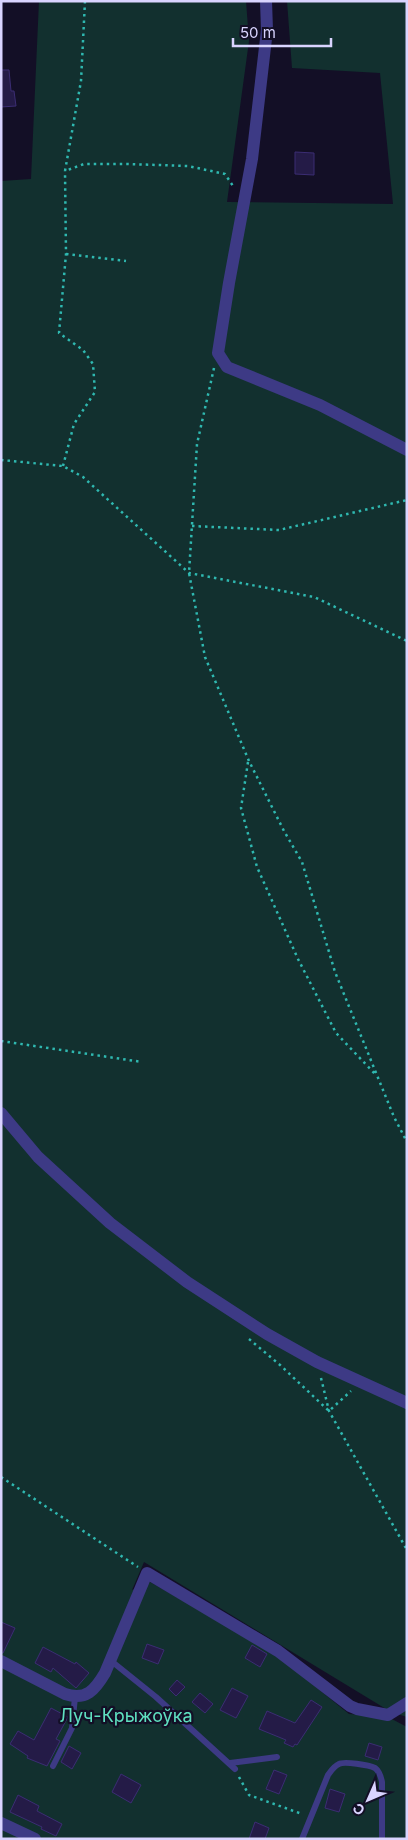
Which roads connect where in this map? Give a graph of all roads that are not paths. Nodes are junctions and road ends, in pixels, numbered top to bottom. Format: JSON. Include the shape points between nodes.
{"nodes":[{"id":1,"x":266,"y":1,"type":"edge"},
{"id":2,"x":407,"y":450,"type":"edge"},
{"id":3,"x":1,"y":1112,"type":"edge"},
{"id":4,"x":407,"y":1403,"type":"edge"},
{"id":5,"x":110,"y":1660,"type":"junction"},
{"id":6,"x":1,"y":1661,"type":"edge"},
{"id":7,"x":75,"y":1697,"type":"junction"},
{"id":8,"x":407,"y":1703,"type":"edge"},
{"id":9,"x":277,"y":1757,"type":"dead end"},
{"id":10,"x":230,"y":1763,"type":"junction"},
{"id":11,"x":53,"y":1766,"type":"dead end"},
{"id":12,"x":234,"y":1769,"type":"road end"},
{"id":13,"x":1,"y":1823,"type":"edge"},
{"id":14,"x":36,"y":1839,"type":"edge"},
{"id":15,"x":302,"y":1839,"type":"edge"},
{"id":16,"x":382,"y":1839,"type":"edge"}],
"edges":[{"from":1,"to":2,"type":"street","via":[[267,30],[252,159],[218,353],[227,367],[320,405]]},
{"from":3,"to":4,"type":"street","via":[[38,1157],[110,1223],[187,1282],[317,1362]]},
{"from":5,"to":7,"type":"street","via":[[97,1686],[85,1695]]},
{"from":5,"to":8,"type":"street","via":[[147,1573],[278,1651],[357,1709],[388,1715]]},
{"from":5,"to":10,"type":"lane"},
{"from":6,"to":7,"type":"street"},
{"from":7,"to":11,"type":"lane","via":[[72,1728]]},
{"from":9,"to":10,"type":"lane"},
{"from":10,"to":12,"type":"lane"},
{"from":13,"to":14,"type":"street"},
{"from":15,"to":16,"type":"lane","via":[[333,1768],[348,1762],[374,1768],[380,1774]]}]}
